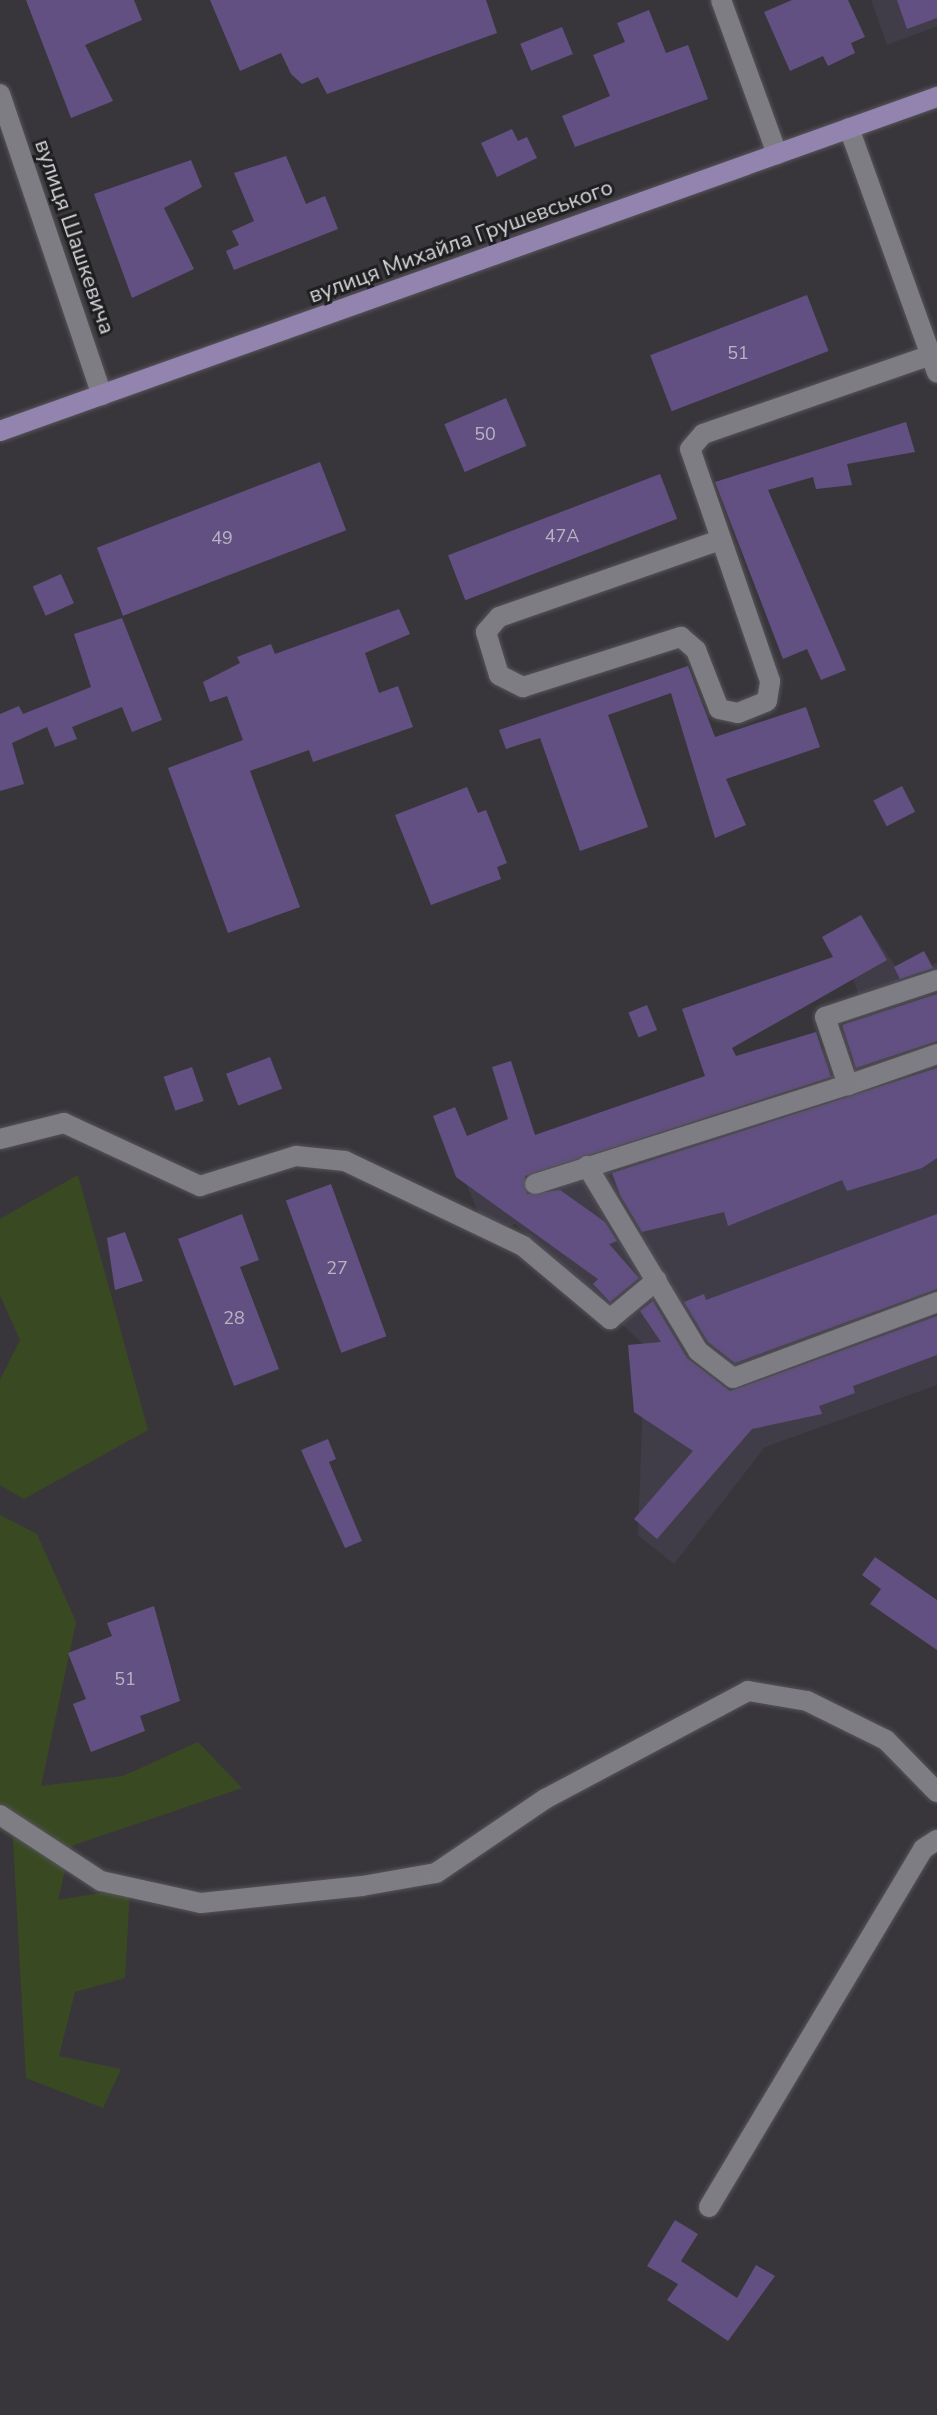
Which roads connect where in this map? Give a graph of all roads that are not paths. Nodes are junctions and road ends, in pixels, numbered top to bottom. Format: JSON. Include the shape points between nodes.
{"nodes":[{"id":1,"x":721,"y":0,"type":"edge"},
{"id":2,"x":0,"y":94,"type":"edge"},
{"id":3,"x":937,"y":97,"type":"edge"},
{"id":4,"x":849,"y":128,"type":"junction"},
{"id":5,"x":777,"y":154,"type":"junction"},
{"id":6,"x":935,"y":361,"type":"edge"},
{"id":7,"x":102,"y":395,"type":"junction"},
{"id":8,"x":0,"y":431,"type":"edge"},
{"id":9,"x":720,"y":540,"type":"dead end"},
{"id":10,"x":937,"y":980,"type":"edge"},
{"id":11,"x":937,"y":1054,"type":"edge"},
{"id":12,"x":848,"y":1085,"type":"junction"},
{"id":13,"x":0,"y":1139,"type":"edge"},
{"id":14,"x":587,"y":1166,"type":"junction"},
{"id":15,"x":535,"y":1184,"type":"dead end"},
{"id":16,"x":657,"y":1280,"type":"junction"},
{"id":17,"x":937,"y":1302,"type":"edge"},
{"id":18,"x":937,"y":1792,"type":"edge"},
{"id":19,"x":0,"y":1815,"type":"edge"},
{"id":20,"x":937,"y":1840,"type":"edge"},
{"id":21,"x":709,"y":2207,"type":"dead end"}],
"edges":[{"from":1,"to":5,"type":"street"},
{"from":2,"to":7,"type":"street","name":"вулиця Шашкевича"},
{"from":3,"to":4,"type":"main road","name":"вулиця Михайла Грушевського"},
{"from":4,"to":5,"type":"main road","name":"вулиця Михайла Грушевського"},
{"from":4,"to":6,"type":"street"},
{"from":5,"to":7,"type":"main road","name":"вулиця Михайла Грушевського"},
{"from":6,"to":9,"type":"street","via":[[703,434],[690,449],[770,681],[767,701],[738,713],[719,709],[696,650],[681,637],[523,687],[499,675],[486,632],[499,617]]},
{"from":7,"to":8,"type":"main road","name":"вулиця Михайла Грушевського"},
{"from":10,"to":12,"type":"street","via":[[825,1017]]},
{"from":11,"to":12,"type":"street"},
{"from":12,"to":14,"type":"street"},
{"from":13,"to":16,"type":"street","via":[[64,1123],[200,1186],[296,1156],[345,1161],[523,1246],[610,1319]]},
{"from":14,"to":15,"type":"street"},
{"from":14,"to":16,"type":"street"},
{"from":16,"to":17,"type":"street","via":[[698,1351],[733,1378]]},
{"from":18,"to":19,"type":"street","via":[[886,1740],[807,1701],[748,1691],[545,1799],[436,1873],[362,1886],[201,1903],[101,1881]]},
{"from":20,"to":21,"type":"street","via":[[923,1849]]}]}
